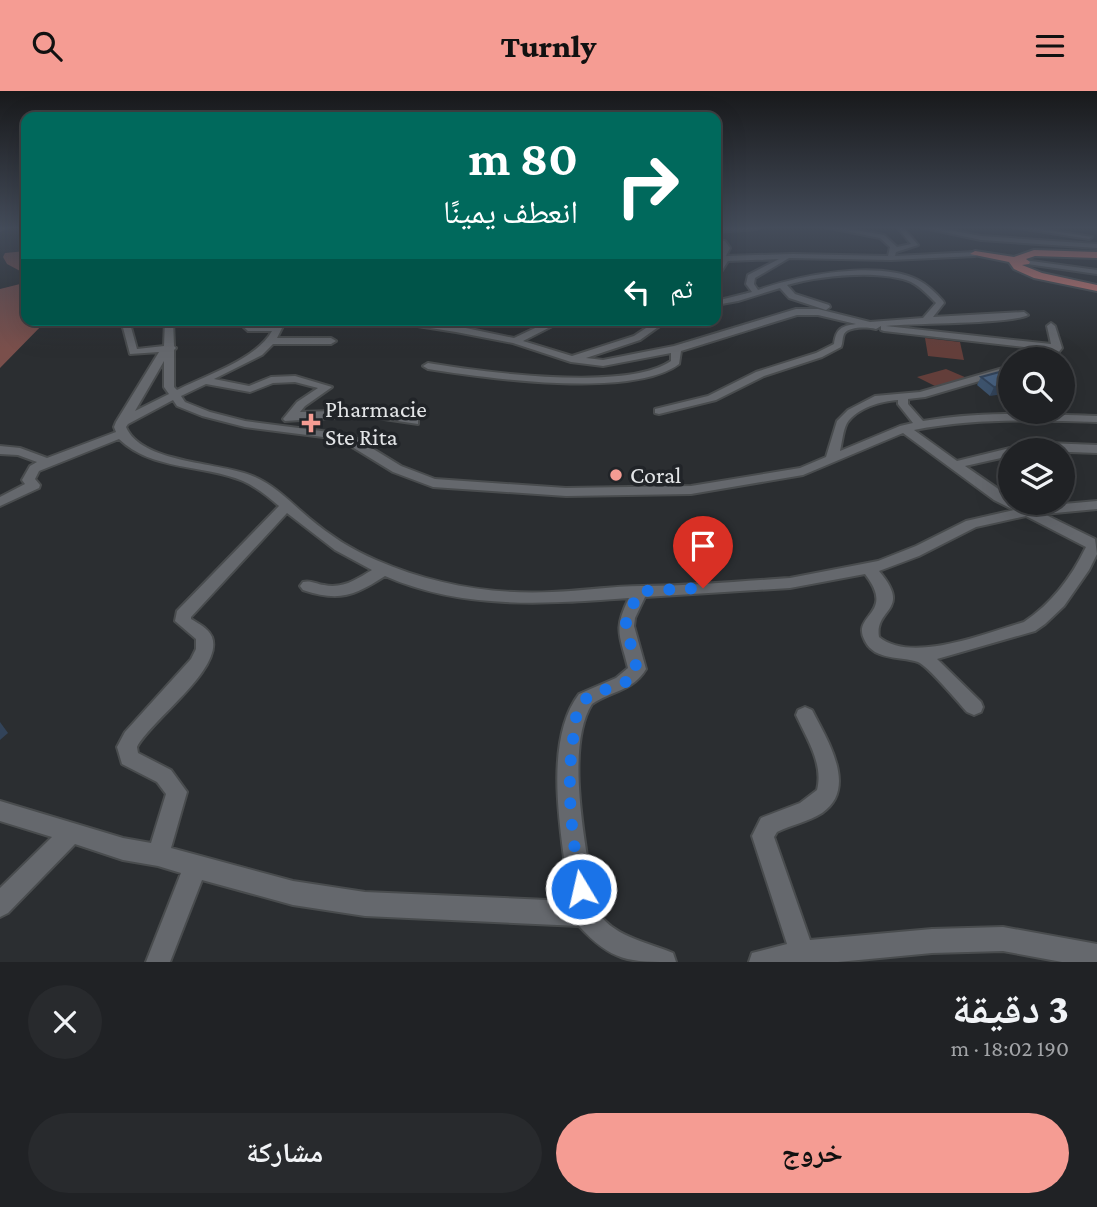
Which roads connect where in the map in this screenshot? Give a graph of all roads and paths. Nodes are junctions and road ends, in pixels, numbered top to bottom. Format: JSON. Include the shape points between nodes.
{"nodes":[{"id":1,"x":767,"y":268,"type":"edge"},
{"id":2,"x":900,"y":268,"type":"edge"},
{"id":3,"x":1018,"y":268,"type":"edge"},
{"id":4,"x":1069,"y":268,"type":"edge"},
{"id":5,"x":1097,"y":272,"type":"edge"},
{"id":6,"x":904,"y":277,"type":"junction"},
{"id":7,"x":782,"y":285,"type":"junction"},
{"id":8,"x":1097,"y":288,"type":"edge"},
{"id":9,"x":756,"y":292,"type":"junction"},
{"id":10,"x":721,"y":302,"type":"edge"},
{"id":11,"x":1024,"y":315,"type":"dead end"},
{"id":12,"x":926,"y":320,"type":"junction"},
{"id":13,"x":126,"y":326,"type":"edge"},
{"id":14,"x":169,"y":326,"type":"edge"},
{"id":15,"x":245,"y":326,"type":"edge"},
{"id":16,"x":266,"y":326,"type":"edge"},
{"id":17,"x":279,"y":326,"type":"edge"},
{"id":18,"x":432,"y":326,"type":"edge"},
{"id":19,"x":547,"y":326,"type":"edge"},
{"id":20,"x":655,"y":326,"type":"edge"},
{"id":21,"x":877,"y":326,"type":"junction"},
{"id":22,"x":1051,"y":326,"type":"dead end"},
{"id":23,"x":271,"y":341,"type":"junction"},
{"id":24,"x":331,"y":341,"type":"dead end"},
{"id":25,"x":515,"y":341,"type":"junction"},
{"id":26,"x":1046,"y":347,"type":"edge"},
{"id":27,"x":1056,"y":347,"type":"edge"},
{"id":28,"x":169,"y":348,"type":"junction"},
{"id":29,"x":676,"y":349,"type":"junction"},
{"id":30,"x":571,"y":359,"type":"junction"},
{"id":31,"x":428,"y":366,"type":"dead end"},
{"id":32,"x":998,"y":373,"type":"edge"},
{"id":33,"x":206,"y":381,"type":"junction"},
{"id":34,"x":903,"y":397,"type":"junction"},
{"id":35,"x":174,"y":398,"type":"junction"},
{"id":36,"x":659,"y":411,"type":"dead end"},
{"id":37,"x":291,"y":416,"type":"junction"},
{"id":38,"x":1097,"y":419,"type":"edge"},
{"id":39,"x":414,"y":422,"type":"dead end"},
{"id":40,"x":920,"y":424,"type":"junction"},
{"id":41,"x":121,"y":428,"type":"junction"},
{"id":42,"x":281,"y":428,"type":"junction"},
{"id":43,"x":904,"y":428,"type":"junction"},
{"id":44,"x":1075,"y":449,"type":"edge"},
{"id":45,"x":1097,"y":449,"type":"edge"},
{"id":46,"x":0,"y":450,"type":"edge"},
{"id":47,"x":998,"y":454,"type":"edge"},
{"id":48,"x":832,"y":459,"type":"junction"},
{"id":49,"x":47,"y":462,"type":"junction"},
{"id":50,"x":954,"y":465,"type":"junction"},
{"id":51,"x":998,"y":496,"type":"edge"},
{"id":52,"x":0,"y":502,"type":"edge"},
{"id":53,"x":288,"y":504,"type":"junction"},
{"id":54,"x":1097,"y":505,"type":"edge"},
{"id":55,"x":1075,"y":507,"type":"edge"},
{"id":56,"x":1010,"y":515,"type":"edge"},
{"id":57,"x":1036,"y":515,"type":"edge"},
{"id":58,"x":384,"y":569,"type":"junction"},
{"id":59,"x":870,"y":570,"type":"junction"},
{"id":60,"x":308,"y":586,"type":"dead end"},
{"id":61,"x":640,"y":591,"type":"junction"},
{"id":62,"x":924,"y":656,"type":"junction"},
{"id":63,"x":974,"y":707,"type":"dead end"},
{"id":64,"x":805,"y":715,"type":"dead end"},
{"id":65,"x":0,"y":811,"type":"edge"},
{"id":66,"x":70,"y":834,"type":"junction"},
{"id":67,"x":158,"y":855,"type":"junction"},
{"id":68,"x":195,"y":868,"type":"junction"},
{"id":69,"x":0,"y":905,"type":"edge"},
{"id":70,"x":584,"y":915,"type":"junction"},
{"id":71,"x":802,"y":953,"type":"junction"},
{"id":72,"x":1097,"y":956,"type":"edge"},
{"id":73,"x":158,"y":962,"type":"edge"},
{"id":74,"x":664,"y":962,"type":"edge"},
{"id":75,"x":761,"y":962,"type":"edge"}],
"edges":[{"from":1,"to":9,"type":"street","via":[[754,274],[750,284]]},
{"from":2,"to":6,"type":"street"},
{"from":3,"to":8,"type":"highway"},
{"from":4,"to":5,"type":"street"},
{"from":6,"to":7,"type":"street","via":[[834,275]]},
{"from":6,"to":12,"type":"street","via":[[929,289],[940,303]]},
{"from":7,"to":9,"type":"street"},
{"from":7,"to":21,"type":"street","via":[[792,296]]},
{"from":9,"to":10,"type":"street"},
{"from":11,"to":12,"type":"street"},
{"from":12,"to":21,"type":"street"},
{"from":13,"to":28,"type":"street","via":[[133,352]]},
{"from":14,"to":28,"type":"street"},
{"from":15,"to":16,"type":"street"},
{"from":17,"to":23,"type":"street"},
{"from":18,"to":25,"type":"street"},
{"from":19,"to":25,"type":"street"},
{"from":20,"to":30,"type":"street","via":[[637,338]]},
{"from":21,"to":26,"type":"street"},
{"from":21,"to":29,"type":"street","via":[[801,311]]},
{"from":21,"to":36,"type":"street","via":[[845,328],[839,333],[838,345],[827,352],[760,374],[712,398]]},
{"from":22,"to":27,"type":"street"},
{"from":23,"to":24,"type":"street"},
{"from":23,"to":33,"type":"street","via":[[259,353]]},
{"from":25,"to":30,"type":"street"},
{"from":28,"to":35,"type":"street","via":[[169,387]]},
{"from":28,"to":41,"type":"street"},
{"from":29,"to":30,"type":"street","via":[[603,363]]},
{"from":29,"to":31,"type":"street","via":[[676,362],[665,369],[611,378],[555,381]]},
{"from":32,"to":34,"type":"street"},
{"from":33,"to":35,"type":"street"},
{"from":33,"to":37,"type":"street","via":[[250,389],[271,380],[327,387]]},
{"from":34,"to":40,"type":"street","via":[[905,407]]},
{"from":34,"to":48,"type":"street","via":[[879,398],[845,417],[837,430]]},
{"from":35,"to":41,"type":"street"},
{"from":35,"to":42,"type":"street","via":[[206,414]]},
{"from":37,"to":39,"type":"street","via":[[364,413]]},
{"from":37,"to":42,"type":"street"},
{"from":38,"to":40,"type":"street","via":[[989,418]]},
{"from":40,"to":43,"type":"street"},
{"from":41,"to":49,"type":"street"},
{"from":41,"to":53,"type":"street","via":[[134,447],[151,455],[244,477]]},
{"from":42,"to":48,"type":"street","via":[[353,442],[433,483],[492,489],[691,491],[791,473]]},
{"from":43,"to":48,"type":"street"},
{"from":43,"to":50,"type":"street"},
{"from":44,"to":45,"type":"street"},
{"from":46,"to":49,"type":"street"},
{"from":47,"to":50,"type":"street"},
{"from":49,"to":52,"type":"street","via":[[27,480],[34,485]]},
{"from":50,"to":51,"type":"street"},
{"from":53,"to":58,"type":"street","via":[[314,529]]},
{"from":53,"to":67,"type":"street","via":[[183,615],[183,621],[204,638],[202,653],[177,692],[133,734],[127,747],[130,758],[164,776],[177,792]]},
{"from":54,"to":55,"type":"street"},
{"from":56,"to":59,"type":"street","via":[[970,524]]},
{"from":57,"to":62,"type":"street","via":[[1093,545],[1072,586],[1029,627]]},
{"from":58,"to":60,"type":"street","via":[[342,593]]},
{"from":58,"to":61,"type":"street","via":[[463,594],[509,600]]},
{"from":59,"to":61,"type":"street","via":[[789,583]]},
{"from":59,"to":62,"type":"street","via":[[885,590],[886,600],[869,635],[883,648]]},
{"from":61,"to":70,"type":"street","via":[[626,618],[637,670],[624,685],[591,695],[576,716],[569,814]]},
{"from":62,"to":63,"type":"street"},
{"from":64,"to":71,"type":"street","via":[[828,768],[827,794],[820,803],[769,825],[764,837]]},
{"from":65,"to":66,"type":"street"},
{"from":66,"to":67,"type":"street"},
{"from":66,"to":69,"type":"street"},
{"from":67,"to":68,"type":"street"},
{"from":68,"to":70,"type":"street","via":[[293,893],[365,904]]},
{"from":68,"to":73,"type":"street"},
{"from":70,"to":74,"type":"street","via":[[619,946]]},
{"from":71,"to":72,"type":"street","via":[[1003,939]]},
{"from":71,"to":75,"type":"street"}]}
